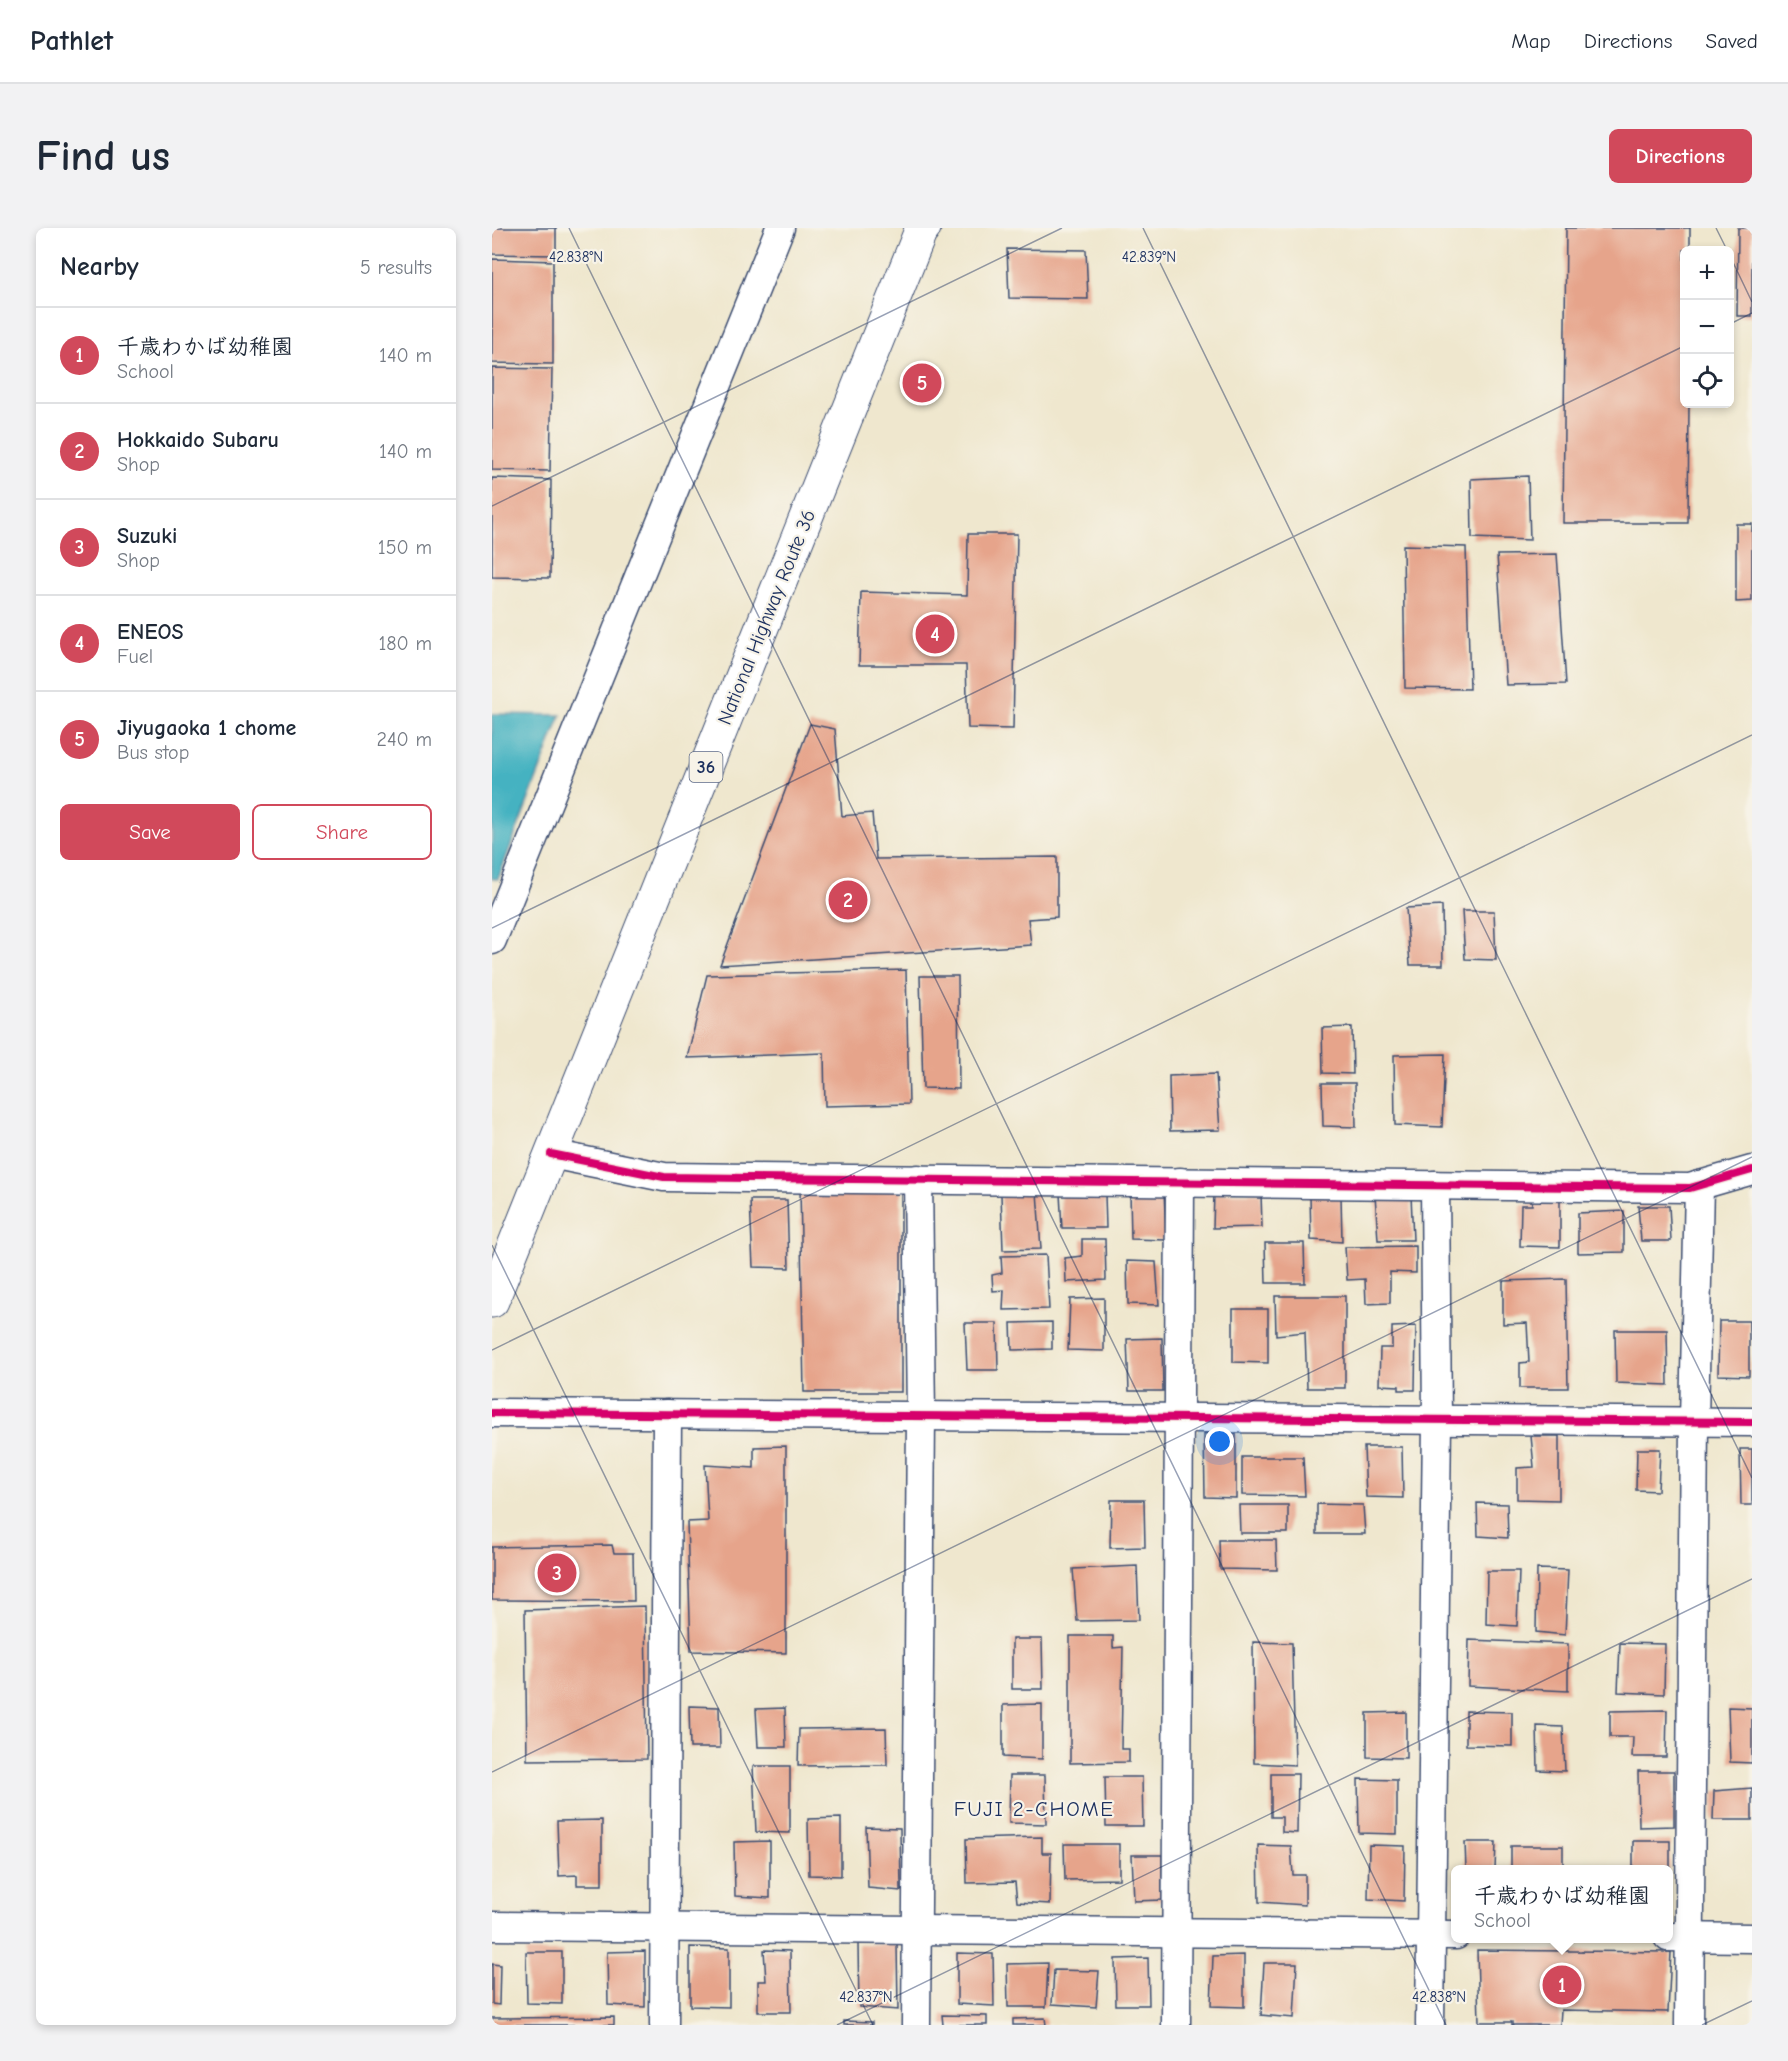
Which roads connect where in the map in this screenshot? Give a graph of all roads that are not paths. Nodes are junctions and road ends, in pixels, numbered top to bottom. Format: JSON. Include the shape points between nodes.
{"nodes":[{"id":1,"x":780,"y":228,"type":"edge"},
{"id":2,"x":921,"y":230,"type":"edge"},
{"id":3,"x":492,"y":940,"type":"edge"},
{"id":4,"x":551,"y":1154,"type":"junction"},
{"id":5,"x":1752,"y":1170,"type":"edge"},
{"id":6,"x":918,"y":1179,"type":"junction"},
{"id":7,"x":1180,"y":1182,"type":"junction"},
{"id":8,"x":1435,"y":1185,"type":"junction"},
{"id":9,"x":1699,"y":1185,"type":"junction"},
{"id":10,"x":492,"y":1301,"type":"edge"},
{"id":11,"x":492,"y":1413,"type":"edge"},
{"id":12,"x":667,"y":1414,"type":"junction"},
{"id":13,"x":921,"y":1416,"type":"junction"},
{"id":14,"x":1180,"y":1418,"type":"junction"},
{"id":15,"x":1437,"y":1420,"type":"junction"},
{"id":16,"x":1694,"y":1421,"type":"junction"},
{"id":17,"x":1752,"y":1422,"type":"edge"},
{"id":18,"x":492,"y":1926,"type":"edge"},
{"id":19,"x":665,"y":1928,"type":"junction"},
{"id":20,"x":917,"y":1930,"type":"junction"},
{"id":21,"x":1178,"y":1932,"type":"junction"},
{"id":22,"x":1443,"y":1935,"type":"edge"},
{"id":23,"x":1679,"y":1937,"type":"edge"},
{"id":24,"x":1752,"y":1938,"type":"edge"},
{"id":25,"x":664,"y":2025,"type":"edge"},
{"id":26,"x":916,"y":2025,"type":"edge"},
{"id":27,"x":1176,"y":2025,"type":"edge"},
{"id":28,"x":1430,"y":2025,"type":"edge"},
{"id":29,"x":1689,"y":2025,"type":"edge"}],
"edges":[{"from":1,"to":3,"type":"street"},
{"from":2,"to":4,"type":"highway","name":"National Highway Route 36","number":"36"},
{"from":4,"to":6,"type":"street","via":[[663,1177]]},
{"from":4,"to":10,"type":"highway","name":"National Highway Route 36","number":"36"},
{"from":5,"to":9,"type":"street"},
{"from":6,"to":7,"type":"street"},
{"from":6,"to":13,"type":"street"},
{"from":7,"to":8,"type":"street"},
{"from":7,"to":14,"type":"street"},
{"from":8,"to":9,"type":"street"},
{"from":8,"to":15,"type":"street"},
{"from":9,"to":16,"type":"street"},
{"from":11,"to":12,"type":"street"},
{"from":12,"to":13,"type":"street"},
{"from":12,"to":19,"type":"street"},
{"from":13,"to":14,"type":"street"},
{"from":13,"to":20,"type":"street"},
{"from":14,"to":15,"type":"street"},
{"from":14,"to":21,"type":"street"},
{"from":15,"to":16,"type":"street"},
{"from":15,"to":22,"type":"street"},
{"from":16,"to":17,"type":"street"},
{"from":16,"to":23,"type":"street"},
{"from":18,"to":19,"type":"street"},
{"from":19,"to":20,"type":"street"},
{"from":19,"to":25,"type":"street"},
{"from":20,"to":21,"type":"street"},
{"from":20,"to":26,"type":"street"},
{"from":21,"to":22,"type":"street"},
{"from":21,"to":27,"type":"street"},
{"from":22,"to":28,"type":"street"},
{"from":23,"to":24,"type":"street"},
{"from":23,"to":29,"type":"street"}]}
